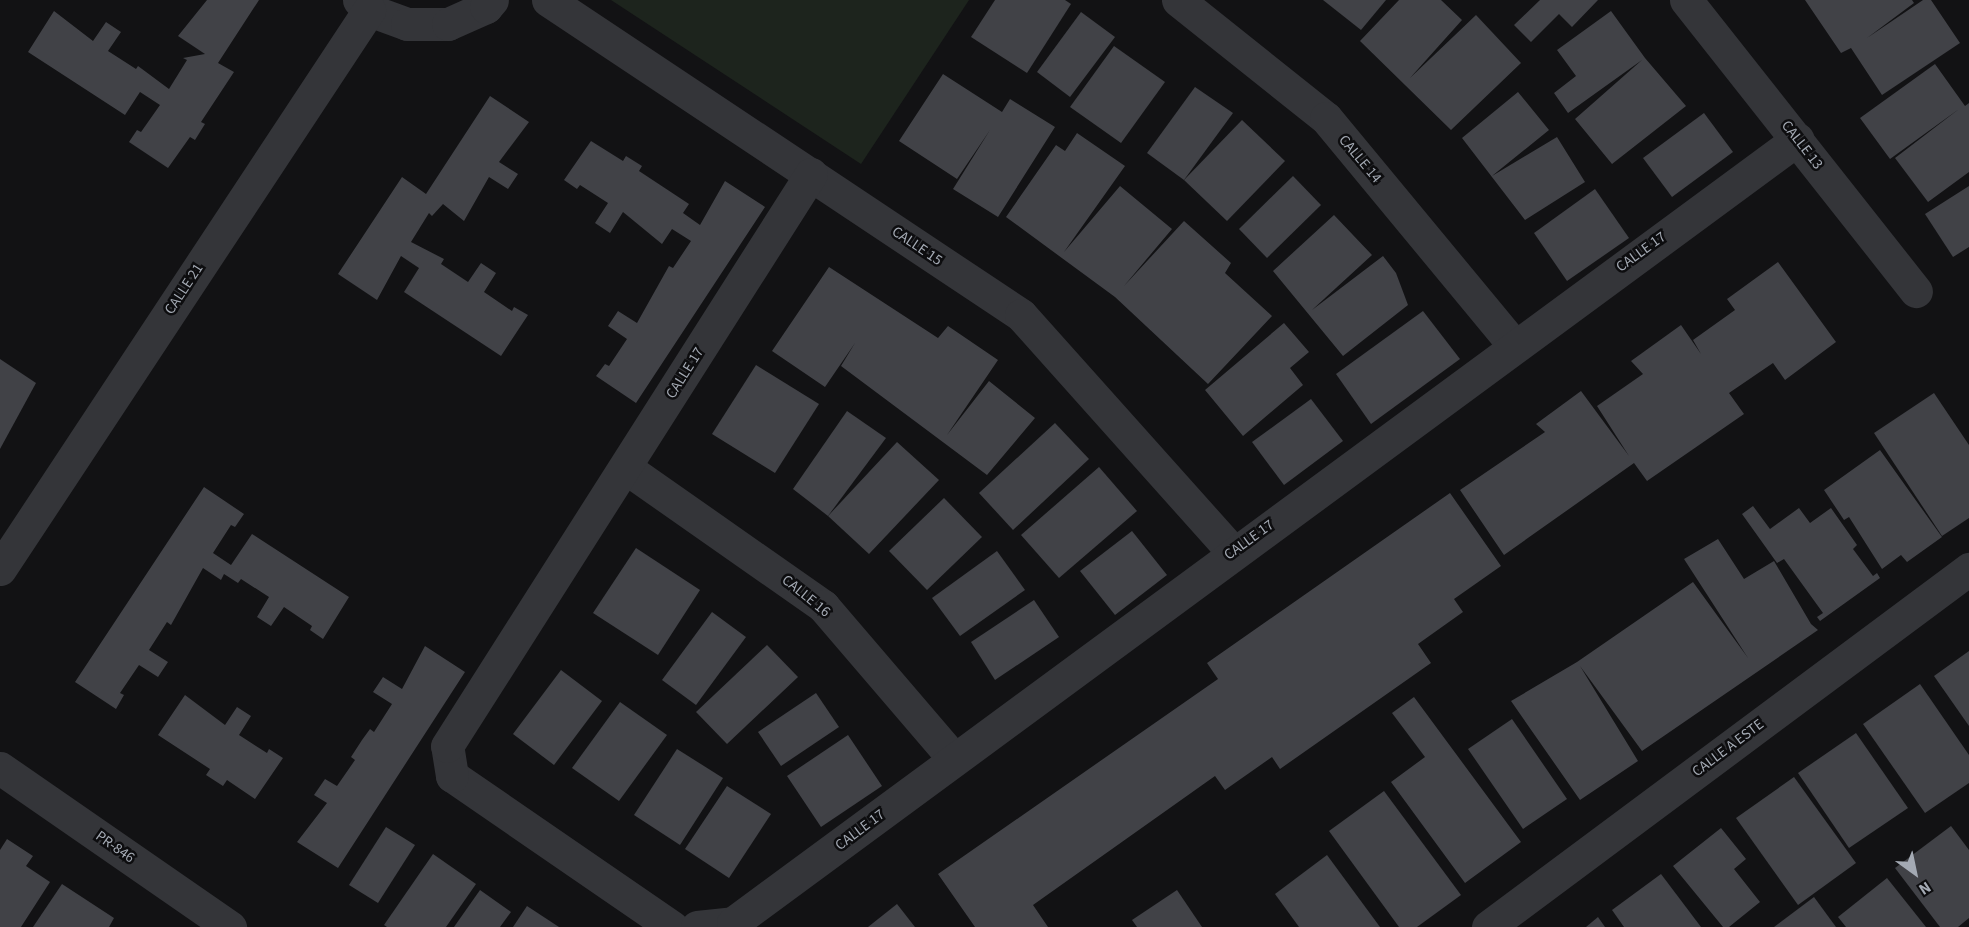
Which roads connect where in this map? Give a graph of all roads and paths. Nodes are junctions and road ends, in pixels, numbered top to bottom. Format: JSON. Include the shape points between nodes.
{"nodes":[{"id":1,"x":492,"y":0,"type":"edge"},
{"id":2,"x":548,"y":0,"type":"edge"},
{"id":3,"x":1178,"y":0,"type":"edge"},
{"id":4,"x":1686,"y":0,"type":"edge"},
{"id":5,"x":364,"y":5,"type":"edge"},
{"id":6,"x":1798,"y":139,"type":"junction"},
{"id":7,"x":810,"y":174,"type":"junction"},
{"id":8,"x":1916,"y":291,"type":"dead end"},
{"id":9,"x":1515,"y":345,"type":"junction"},
{"id":10,"x":626,"y":468,"type":"junction"},
{"id":11,"x":1233,"y":552,"type":"junction"},
{"id":12,"x":0,"y":569,"type":"edge"},
{"id":13,"x":1969,"y":569,"type":"edge"},
{"id":14,"x":954,"y":759,"type":"junction"},
{"id":15,"x":0,"y":768,"type":"edge"},
{"id":16,"x":230,"y":927,"type":"edge"},
{"id":17,"x":672,"y":927,"type":"edge"},
{"id":18,"x":697,"y":927,"type":"edge"},
{"id":19,"x":1488,"y":927,"type":"edge"}],
"edges":[{"from":1,"to":5,"type":"street","via":[[486,7],[448,24],[407,24]]},
{"from":2,"to":7,"type":"street","name":"CALLE 15"},
{"from":3,"to":9,"type":"street","name":"CALLE 14","via":[[1326,118]]},
{"from":4,"to":6,"type":"street","name":"CALLE 13"},
{"from":5,"to":12,"type":"street","name":"CALLE 21"},
{"from":6,"to":8,"type":"street","name":"CALLE 13"},
{"from":6,"to":9,"type":"street","name":"CALLE 17"},
{"from":7,"to":10,"type":"street","name":"CALLE 17"},
{"from":7,"to":11,"type":"street","name":"CALLE 15","via":[[1021,315]]},
{"from":9,"to":11,"type":"street","name":"CALLE 17"},
{"from":10,"to":14,"type":"street","name":"CALLE 16","via":[[823,606]]},
{"from":10,"to":17,"type":"street","name":"CALLE 17","via":[[447,746],[452,776]]},
{"from":11,"to":14,"type":"street","name":"CALLE 17"},
{"from":13,"to":19,"type":"street","name":"CALLE A ESTE"},
{"from":14,"to":18,"type":"street","name":"CALLE 17","via":[[733,923]]},
{"from":15,"to":16,"type":"street","name":"PR-846","number":"PR-846"}]}
